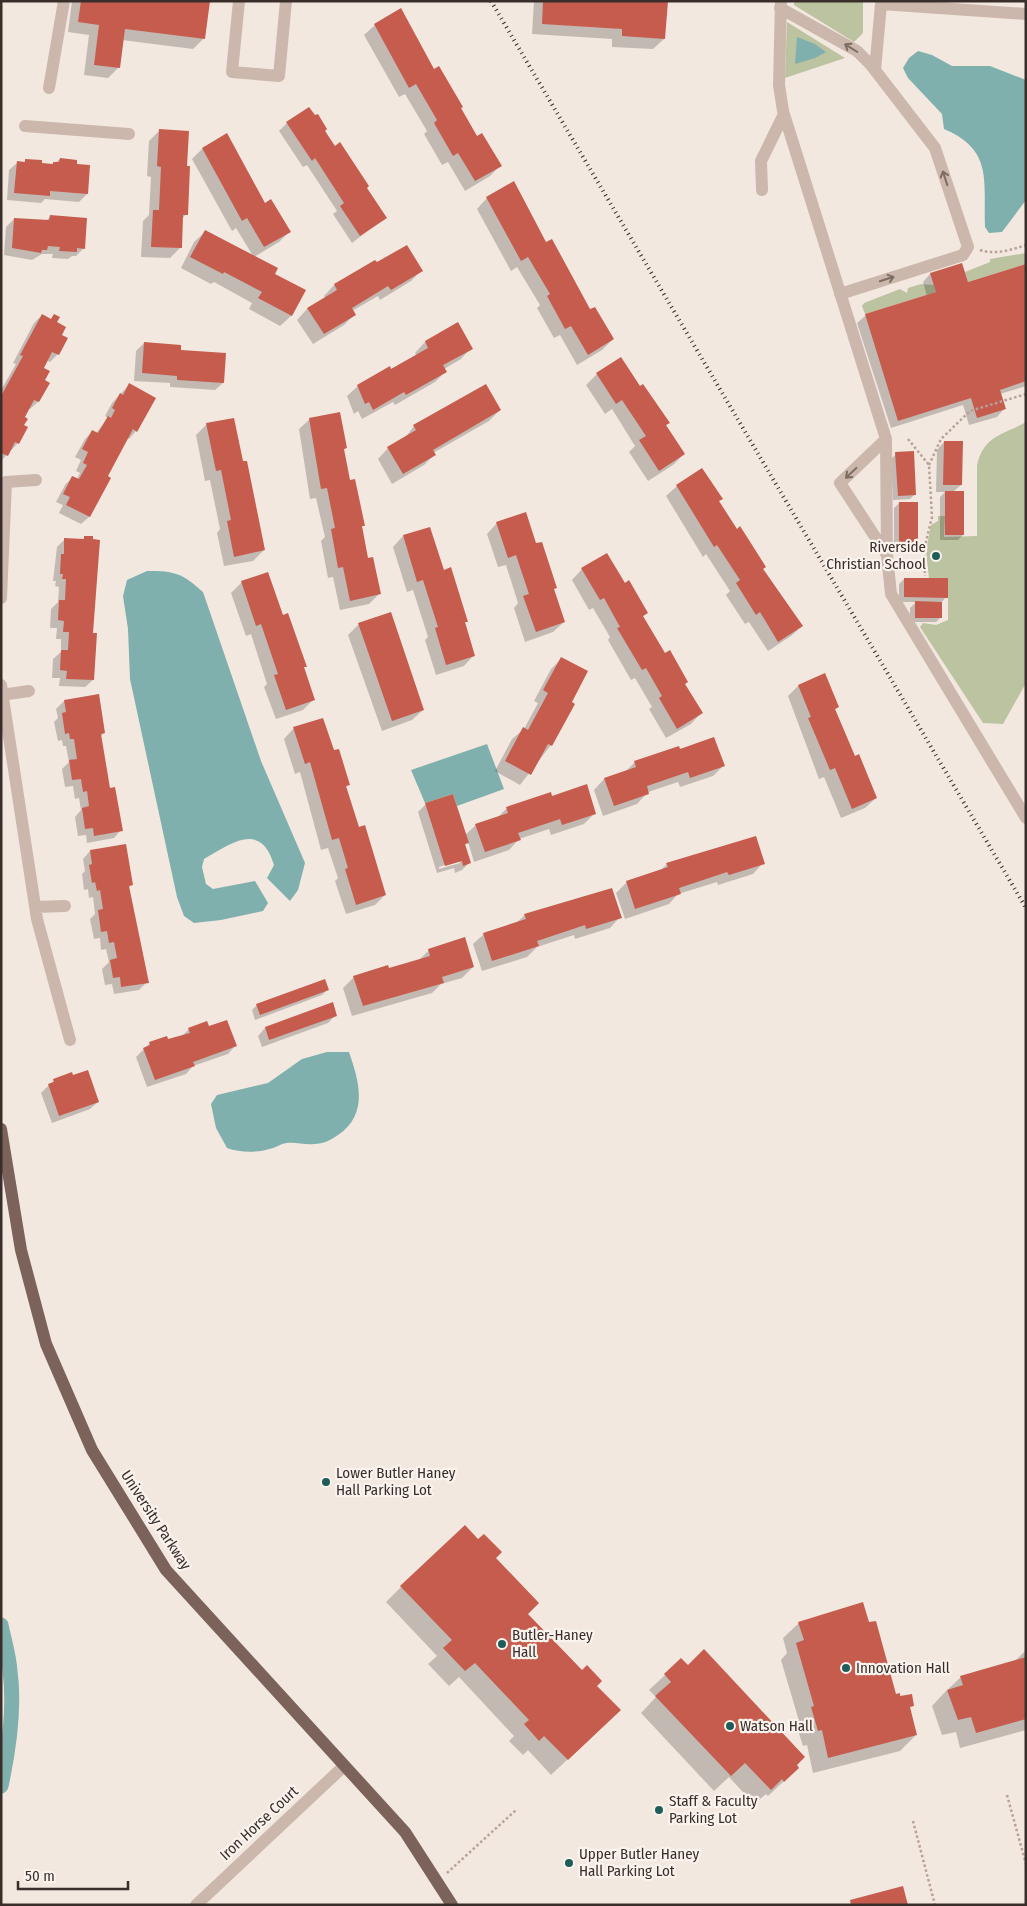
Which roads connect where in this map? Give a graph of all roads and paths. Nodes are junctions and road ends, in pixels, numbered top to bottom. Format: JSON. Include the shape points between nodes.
{"nodes":[{"id":1,"x":64,"y":1,"type":"edge"},
{"id":2,"x":239,"y":1,"type":"edge"},
{"id":3,"x":286,"y":1,"type":"edge"},
{"id":4,"x":780,"y":5,"type":"edge"},
{"id":5,"x":1026,"y":14,"type":"edge"},
{"id":6,"x":875,"y":70,"type":"junction"},
{"id":7,"x":49,"y":88,"type":"dead end"},
{"id":8,"x":784,"y":114,"type":"junction"},
{"id":9,"x":25,"y":126,"type":"dead end"},
{"id":10,"x":129,"y":134,"type":"dead end"},
{"id":11,"x":762,"y":190,"type":"dead end"},
{"id":12,"x":1026,"y":245,"type":"edge"},
{"id":13,"x":976,"y":248,"type":"dead end"},
{"id":14,"x":840,"y":294,"type":"junction"},
{"id":15,"x":1026,"y":394,"type":"edge"},
{"id":16,"x":886,"y":439,"type":"junction"},
{"id":17,"x":908,"y":439,"type":"dead end"},
{"id":18,"x":929,"y":465,"type":"junction"},
{"id":19,"x":36,"y":480,"type":"dead end"},
{"id":20,"x":887,"y":555,"type":"junction"},
{"id":21,"x":926,"y":576,"type":"dead end"},
{"id":22,"x":1,"y":598,"type":"edge"},
{"id":23,"x":29,"y":691,"type":"dead end"},
{"id":24,"x":2,"y":692,"type":"edge"},
{"id":25,"x":1026,"y":818,"type":"edge"},
{"id":26,"x":65,"y":906,"type":"dead end"},
{"id":27,"x":35,"y":907,"type":"junction"},
{"id":28,"x":70,"y":1040,"type":"dead end"},
{"id":29,"x":1,"y":1129,"type":"edge"},
{"id":30,"x":344,"y":1766,"type":"junction"},
{"id":31,"x":1007,"y":1795,"type":"dead end"},
{"id":32,"x":516,"y":1810,"type":"dead end"},
{"id":33,"x":913,"y":1821,"type":"dead end"},
{"id":34,"x":1026,"y":1864,"type":"edge"},
{"id":35,"x":438,"y":1882,"type":"junction"},
{"id":36,"x":196,"y":1905,"type":"edge"},
{"id":37,"x":452,"y":1905,"type":"edge"},
{"id":38,"x":935,"y":1905,"type":"edge"}],
"edges":[{"from":1,"to":7,"type":"street"},
{"from":2,"to":3,"type":"street","via":[[232,72],[279,76]]},
{"from":6,"to":4,"type":"street","one_way":true,"via":[[857,52]]},
{"from":4,"to":8,"type":"street","via":[[779,85]]},
{"from":5,"to":6,"type":"street","via":[[881,4]]},
{"from":14,"to":6,"type":"street","one_way":true,"via":[[963,255],[968,247],[935,148]]},
{"from":8,"to":11,"type":"street","via":[[761,161]]},
{"from":8,"to":14,"type":"street"},
{"from":9,"to":10,"type":"street"},
{"from":12,"to":13,"type":"path","via":[[988,253]]},
{"from":14,"to":16,"type":"street"},
{"from":15,"to":18,"type":"path","via":[[970,412],[941,439]]},
{"from":16,"to":20,"type":"street"},
{"from":16,"to":20,"type":"street","one_way":true,"via":[[840,483]]},
{"from":17,"to":18,"type":"path"},
{"from":18,"to":21,"type":"path","via":[[932,518],[924,550]]},
{"from":19,"to":22,"type":"street","via":[[6,482]]},
{"from":20,"to":25,"type":"street","via":[[891,594]]},
{"from":23,"to":24,"type":"street"},
{"from":24,"to":27,"type":"street"},
{"from":26,"to":27,"type":"street"},
{"from":27,"to":28,"type":"street"},
{"from":29,"to":30,"type":"main road","name":"University Parkway","via":[[21,1250],[46,1344],[92,1450],[166,1570]]},
{"from":30,"to":35,"type":"main road","name":"University Parkway","via":[[405,1832]]},
{"from":30,"to":36,"type":"street","name":"Iron Horse Court"},
{"from":31,"to":34,"type":"path"},
{"from":32,"to":35,"type":"path"},
{"from":33,"to":38,"type":"path"},
{"from":35,"to":37,"type":"main road","name":"University Parkway"}]}
